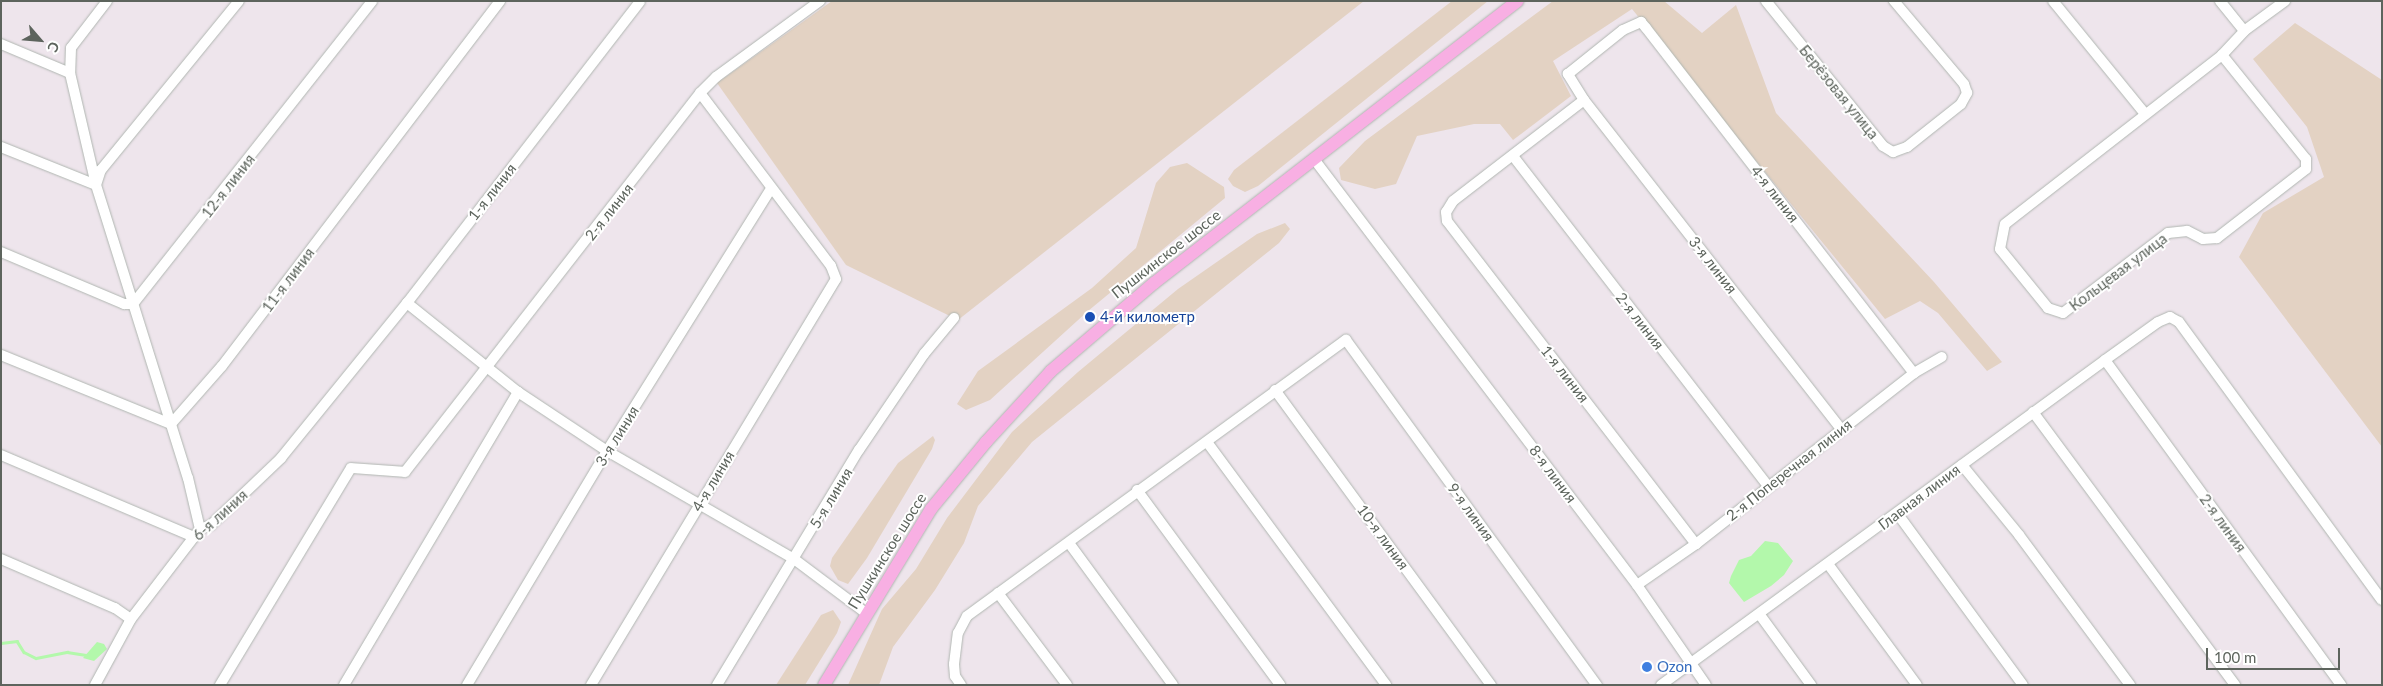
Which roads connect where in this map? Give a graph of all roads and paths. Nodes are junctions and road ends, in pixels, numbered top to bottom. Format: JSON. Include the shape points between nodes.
{"nodes":[{"id":1,"x":107,"y":1,"type":"edge"},
{"id":2,"x":239,"y":1,"type":"edge"},
{"id":3,"x":372,"y":1,"type":"edge"},
{"id":4,"x":500,"y":1,"type":"edge"},
{"id":5,"x":640,"y":1,"type":"edge"},
{"id":6,"x":820,"y":1,"type":"edge"},
{"id":7,"x":1517,"y":1,"type":"edge"},
{"id":8,"x":1766,"y":1,"type":"edge"},
{"id":9,"x":1894,"y":1,"type":"edge"},
{"id":10,"x":2053,"y":1,"type":"edge"},
{"id":11,"x":2220,"y":1,"type":"edge"},
{"id":12,"x":2285,"y":1,"type":"edge"},
{"id":13,"x":1634,"y":23,"type":"joint"},
{"id":14,"x":2244,"y":31,"type":"junction"},
{"id":15,"x":1,"y":44,"type":"edge"},
{"id":16,"x":2222,"y":55,"type":"junction"},
{"id":17,"x":70,"y":73,"type":"junction"},
{"id":18,"x":700,"y":93,"type":"junction"},
{"id":19,"x":1584,"y":100,"type":"junction"},
{"id":20,"x":2144,"y":114,"type":"junction"},
{"id":21,"x":1,"y":147,"type":"edge"},
{"id":22,"x":1513,"y":156,"type":"junction"},
{"id":23,"x":1314,"y":159,"type":"junction"},
{"id":24,"x":93,"y":185,"type":"junction"},
{"id":25,"x":770,"y":190,"type":"junction"},
{"id":26,"x":1,"y":252,"type":"edge"},
{"id":27,"x":407,"y":303,"type":"junction"},
{"id":28,"x":133,"y":304,"type":"junction"},
{"id":29,"x":954,"y":318,"type":"dead end"},
{"id":30,"x":1,"y":355,"type":"edge"},
{"id":31,"x":1942,"y":357,"type":"dead end"},
{"id":32,"x":2104,"y":360,"type":"junction"},
{"id":33,"x":488,"y":368,"type":"junction"},
{"id":34,"x":1914,"y":372,"type":"junction"},
{"id":35,"x":343,"y":381,"type":"joint"},
{"id":36,"x":1274,"y":390,"type":"junction"},
{"id":37,"x":518,"y":392,"type":"junction"},
{"id":38,"x":2034,"y":412,"type":"junction"},
{"id":39,"x":170,"y":424,"type":"junction"},
{"id":40,"x":1841,"y":430,"type":"junction"},
{"id":41,"x":1207,"y":442,"type":"junction"},
{"id":42,"x":607,"y":451,"type":"junction"},
{"id":43,"x":1,"y":455,"type":"edge"},
{"id":44,"x":1962,"y":465,"type":"junction"},
{"id":45,"x":1768,"y":486,"type":"junction"},
{"id":46,"x":1141,"y":487,"type":"junction"},
{"id":47,"x":699,"y":505,"type":"junction"},
{"id":48,"x":1897,"y":514,"type":"junction"},
{"id":49,"x":197,"y":533,"type":"junction"},
{"id":50,"x":1069,"y":542,"type":"junction"},
{"id":51,"x":1696,"y":544,"type":"junction"},
{"id":52,"x":1,"y":559,"type":"edge"},
{"id":53,"x":794,"y":559,"type":"junction"},
{"id":54,"x":1828,"y":564,"type":"junction"},
{"id":55,"x":1637,"y":585,"type":"junction"},
{"id":56,"x":998,"y":593,"type":"junction"},
{"id":57,"x":2382,"y":600,"type":"edge"},
{"id":58,"x":866,"y":613,"type":"junction"},
{"id":59,"x":1760,"y":615,"type":"junction"},
{"id":60,"x":131,"y":620,"type":"junction"},
{"id":61,"x":1691,"y":664,"type":"junction"},
{"id":62,"x":95,"y":685,"type":"edge"},
{"id":63,"x":220,"y":685,"type":"edge"},
{"id":64,"x":344,"y":685,"type":"edge"},
{"id":65,"x":467,"y":685,"type":"edge"},
{"id":66,"x":591,"y":685,"type":"edge"},
{"id":67,"x":717,"y":685,"type":"edge"},
{"id":68,"x":824,"y":685,"type":"edge"},
{"id":69,"x":961,"y":685,"type":"edge"},
{"id":70,"x":1067,"y":685,"type":"edge"},
{"id":71,"x":1172,"y":685,"type":"edge"},
{"id":72,"x":1280,"y":685,"type":"edge"},
{"id":73,"x":1386,"y":685,"type":"edge"},
{"id":74,"x":1491,"y":685,"type":"edge"},
{"id":75,"x":1597,"y":685,"type":"edge"},
{"id":76,"x":1661,"y":685,"type":"edge"},
{"id":77,"x":1706,"y":685,"type":"edge"},
{"id":78,"x":1811,"y":685,"type":"edge"},
{"id":79,"x":1917,"y":685,"type":"edge"},
{"id":80,"x":2023,"y":685,"type":"edge"},
{"id":81,"x":2130,"y":685,"type":"edge"},
{"id":82,"x":2235,"y":685,"type":"edge"},
{"id":83,"x":2341,"y":685,"type":"edge"}],
"edges":[{"from":1,"to":17,"type":"street","via":[[71,48]]},
{"from":2,"to":24,"type":"street"},
{"from":3,"to":28,"type":"street","name":"12-я линия"},
{"from":4,"to":39,"type":"street","name":"11-я линия","via":[[222,366]]},
{"from":5,"to":27,"type":"street","name":"1-я линия"},
{"from":6,"to":18,"type":"street","name":"2-я линия","via":[[716,77]]},
{"from":7,"to":23,"type":"main road","name":"Пушкинское шоссе"},
{"from":8,"to":9,"type":"street","name":"Берёзовая улица","via":[[1883,146],[1893,152],[1906,147],[1961,104],[1967,93],[1964,84]]},
{"from":10,"to":20,"type":"street"},
{"from":11,"to":14,"type":"street"},
{"from":12,"to":14,"type":"street","name":"Кольцевая улица"},
{"from":13,"to":19,"type":"street","name":"3-я линия","via":[[1568,74]]},
{"from":13,"to":34,"type":"street","name":"4-я линия","via":[[1641,22],[1646,28]]},
{"from":14,"to":16,"type":"street","name":"Кольцевая улица"},
{"from":15,"to":17,"type":"street"},
{"from":16,"to":20,"type":"street","name":"Кольцевая улица"},
{"from":16,"to":20,"type":"street","name":"Кольцевая улица","via":[[2306,159],[2306,169],[2217,238],[2203,239],[2187,231],[2168,233],[2063,313],[2048,308],[2000,249],[2005,224]]},
{"from":17,"to":24,"type":"street"},
{"from":18,"to":25,"type":"street"},
{"from":18,"to":33,"type":"street","name":"2-я линия"},
{"from":19,"to":22,"type":"street"},
{"from":19,"to":40,"type":"street","name":"3-я линия"},
{"from":21,"to":24,"type":"street"},
{"from":22,"to":45,"type":"street","name":"2-я линия"},
{"from":22,"to":51,"type":"street","name":"1-я линия","via":[[1453,202],[1446,212],[1447,221]]},
{"from":23,"to":55,"type":"street","name":"8-я линия"},
{"from":23,"to":58,"type":"main road","name":"Пушкинское шоссе","via":[[1132,301],[1051,371],[931,509]]},
{"from":24,"to":28,"type":"street"},
{"from":25,"to":42,"type":"street","name":"3-я линия"},
{"from":25,"to":47,"type":"street","name":"4-я линия","via":[[831,266],[836,279]]},
{"from":26,"to":28,"type":"street","via":[[124,304]]},
{"from":27,"to":33,"type":"street"},
{"from":27,"to":35,"type":"street","name":"1-я линия"},
{"from":28,"to":39,"type":"street"},
{"from":29,"to":53,"type":"street","name":"5-я линия","via":[[891,401]]},
{"from":30,"to":39,"type":"street"},
{"from":31,"to":34,"type":"street","name":"2-я Поперечная линия"},
{"from":32,"to":38,"type":"street","name":"Главная линия"},
{"from":32,"to":57,"type":"street","name":"Главная линия","via":[[2158,322],[2170,318],[2179,322]]},
{"from":32,"to":83,"type":"street","name":"2-я линия"},
{"from":33,"to":37,"type":"street"},
{"from":33,"to":63,"type":"street","name":"2-я линия","via":[[405,472],[351,468]]},
{"from":34,"to":40,"type":"street","name":"2-я Поперечная линия"},
{"from":35,"to":49,"type":"street","name":"6-я линия","via":[[281,458],[211,525]]},
{"from":36,"to":41,"type":"street"},
{"from":36,"to":74,"type":"street","name":"10-я линия"},
{"from":36,"to":75,"type":"street","name":"9-я линия","via":[[1346,340]]},
{"from":37,"to":42,"type":"street"},
{"from":37,"to":64,"type":"street"},
{"from":38,"to":44,"type":"street","name":"Главная линия"},
{"from":38,"to":82,"type":"street"},
{"from":39,"to":49,"type":"street"},
{"from":40,"to":45,"type":"street","name":"2-я Поперечная линия"},
{"from":41,"to":46,"type":"street"},
{"from":41,"to":73,"type":"street"},
{"from":42,"to":47,"type":"street"},
{"from":42,"to":65,"type":"street","name":"3-я линия"},
{"from":43,"to":49,"type":"street"},
{"from":44,"to":48,"type":"street","name":"Главная линия"},
{"from":44,"to":81,"type":"street","via":[[2019,535]]},
{"from":45,"to":51,"type":"street","name":"2-я Поперечная линия"},
{"from":46,"to":50,"type":"street"},
{"from":46,"to":72,"type":"street"},
{"from":47,"to":53,"type":"street"},
{"from":47,"to":66,"type":"street","name":"4-я линия"},
{"from":48,"to":54,"type":"street","name":"Главная линия"},
{"from":48,"to":80,"type":"street"},
{"from":49,"to":60,"type":"street","name":"6-я линия"},
{"from":50,"to":56,"type":"street"},
{"from":50,"to":71,"type":"street"},
{"from":51,"to":55,"type":"street","name":"2-я Поперечная линия"},
{"from":52,"to":60,"type":"street","via":[[115,608]]},
{"from":53,"to":58,"type":"street"},
{"from":53,"to":67,"type":"street","name":"5-я линия"},
{"from":54,"to":59,"type":"street","name":"Главная линия"},
{"from":54,"to":79,"type":"street"},
{"from":55,"to":61,"type":"street","name":"8-я линия"},
{"from":56,"to":69,"type":"street","via":[[967,616],[958,633],[954,664],[955,676]]},
{"from":56,"to":70,"type":"street"},
{"from":58,"to":68,"type":"main road","name":"Пушкинское шоссе"},
{"from":59,"to":61,"type":"street","name":"Главная линия"},
{"from":59,"to":78,"type":"street"},
{"from":60,"to":62,"type":"street","name":"6-я линия"},
{"from":61,"to":76,"type":"street","name":"Главная линия"},
{"from":61,"to":77,"type":"street","name":"8-я линия"}]}
